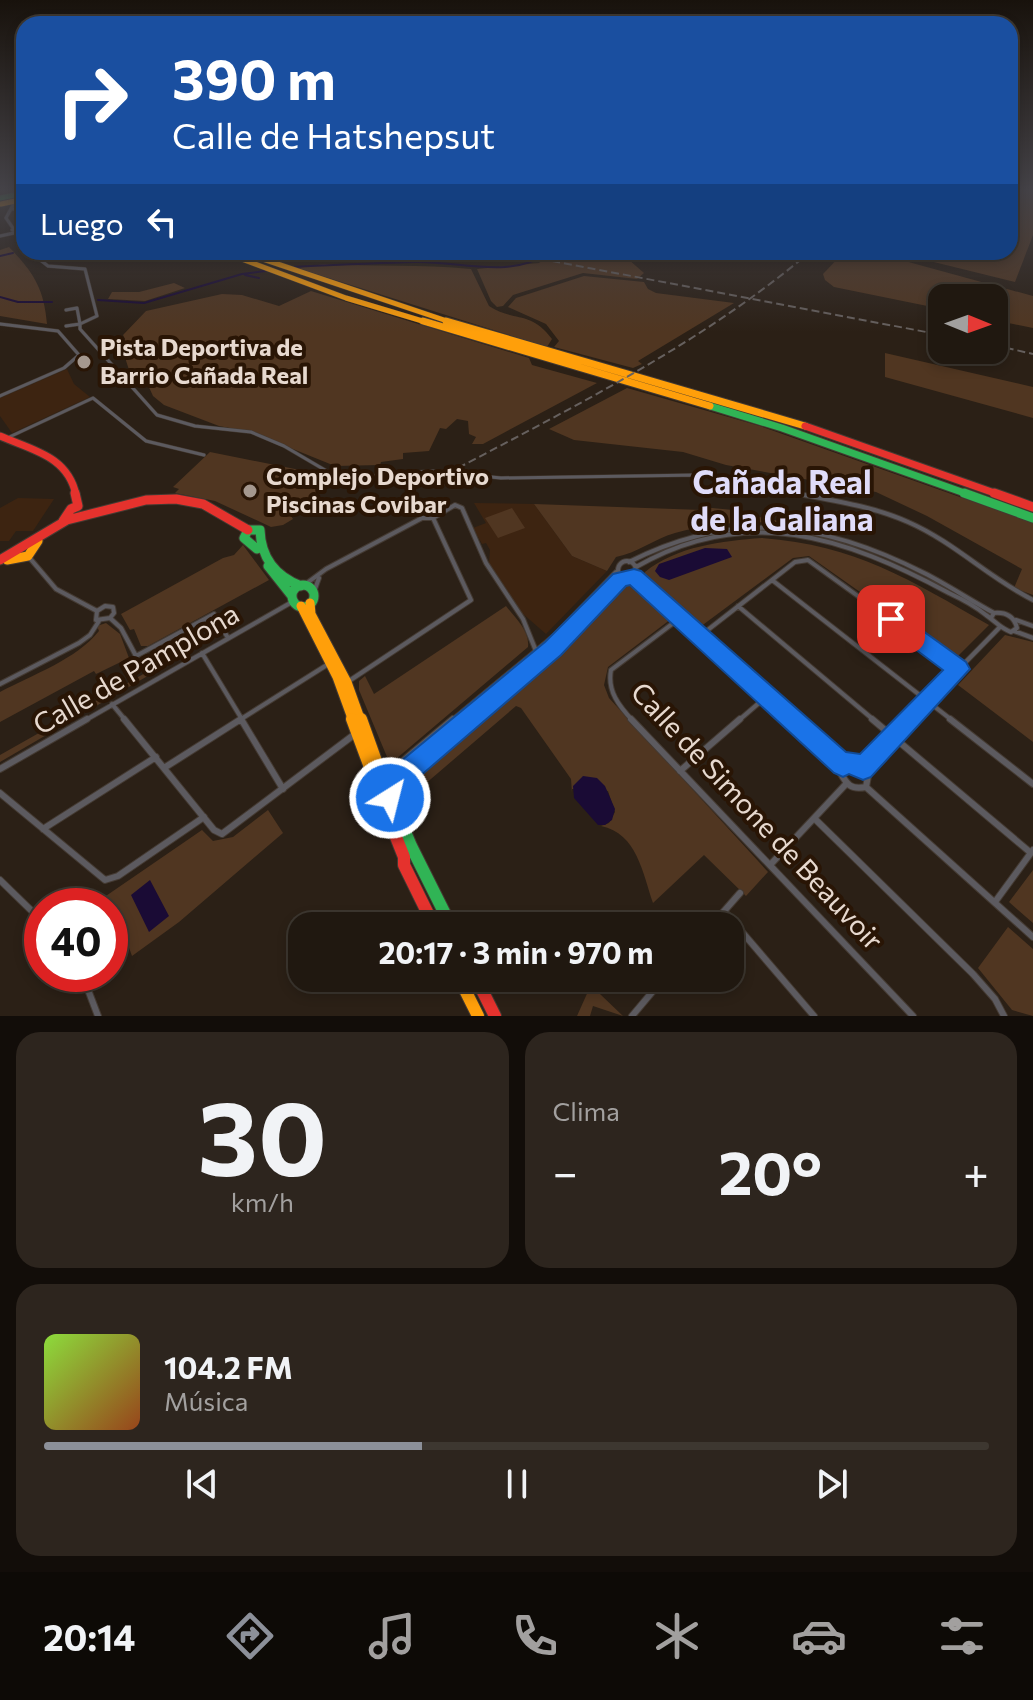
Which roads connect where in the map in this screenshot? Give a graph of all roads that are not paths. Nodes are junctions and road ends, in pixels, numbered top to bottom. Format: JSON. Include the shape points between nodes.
{"nodes":[{"id":1,"x":37,"y":260,"type":"edge"},
{"id":2,"x":257,"y":260,"type":"edge"},
{"id":3,"x":263,"y":260,"type":"edge"},
{"id":4,"x":66,"y":310,"type":"dead end"},
{"id":5,"x":0,"y":324,"type":"edge"},
{"id":6,"x":80,"y":324,"type":"junction"},
{"id":7,"x":66,"y":326,"type":"dead end"},
{"id":8,"x":0,"y":396,"type":"edge"},
{"id":9,"x":3,"y":437,"type":"edge"},
{"id":10,"x":204,"y":455,"type":"dead end"},
{"id":11,"x":443,"y":471,"type":"junction"},
{"id":12,"x":446,"y":484,"type":"dead end"},
{"id":13,"x":1033,"y":507,"type":"edge"},
{"id":14,"x":77,"y":512,"type":"junction"},
{"id":15,"x":433,"y":518,"type":"junction"},
{"id":16,"x":1033,"y":518,"type":"edge"},
{"id":17,"x":254,"y":539,"type":"junction"},
{"id":18,"x":25,"y":552,"type":"junction"},
{"id":19,"x":0,"y":562,"type":"edge"},
{"id":20,"x":629,"y":562,"type":"junction"},
{"id":21,"x":636,"y":567,"type":"junction"},
{"id":22,"x":616,"y":572,"type":"junction"},
{"id":23,"x":319,"y":575,"type":"junction"},
{"id":24,"x":634,"y":577,"type":"junction"},
{"id":25,"x":623,"y":578,"type":"junction"},
{"id":26,"x":772,"y":580,"type":"junction"},
{"id":27,"x":302,"y":586,"type":"junction"},
{"id":28,"x":315,"y":589,"type":"junction"},
{"id":29,"x":291,"y":598,"type":"junction"},
{"id":30,"x":1033,"y":600,"type":"edge"},
{"id":31,"x":306,"y":605,"type":"junction"},
{"id":32,"x":738,"y":606,"type":"junction"},
{"id":33,"x":97,"y":611,"type":"junction"},
{"id":34,"x":993,"y":615,"type":"junction"},
{"id":35,"x":110,"y":618,"type":"junction"},
{"id":36,"x":680,"y":618,"type":"junction"},
{"id":37,"x":1014,"y":620,"type":"junction"},
{"id":38,"x":99,"y":621,"type":"junction"},
{"id":39,"x":1033,"y":626,"type":"edge"},
{"id":40,"x":999,"y":628,"type":"junction"},
{"id":41,"x":1014,"y":631,"type":"junction"},
{"id":42,"x":700,"y":636,"type":"junction"},
{"id":43,"x":228,"y":638,"type":"junction"},
{"id":44,"x":1033,"y":638,"type":"edge"},
{"id":45,"x":536,"y":651,"type":"junction"},
{"id":46,"x":202,"y":653,"type":"junction"},
{"id":47,"x":330,"y":663,"type":"junction"},
{"id":48,"x":959,"y":669,"type":"junction"},
{"id":49,"x":347,"y":682,"type":"junction"},
{"id":50,"x":0,"y":684,"type":"edge"},
{"id":51,"x":767,"y":697,"type":"junction"},
{"id":52,"x":927,"y":702,"type":"junction"},
{"id":53,"x":112,"y":704,"type":"junction"},
{"id":54,"x":241,"y":718,"type":"junction"},
{"id":55,"x":357,"y":733,"type":"junction"},
{"id":56,"x":893,"y":737,"type":"junction"},
{"id":57,"x":156,"y":757,"type":"junction"},
{"id":58,"x":843,"y":765,"type":"junction"},
{"id":59,"x":164,"y":768,"type":"junction"},
{"id":60,"x":863,"y":768,"type":"junction"},
{"id":61,"x":1,"y":770,"type":"edge"},
{"id":62,"x":680,"y":771,"type":"junction"},
{"id":63,"x":380,"y":776,"type":"junction"},
{"id":64,"x":846,"y":784,"type":"junction"},
{"id":65,"x":1033,"y":784,"type":"edge"},
{"id":66,"x":866,"y":787,"type":"junction"},
{"id":67,"x":283,"y":789,"type":"junction"},
{"id":68,"x":387,"y":791,"type":"junction"},
{"id":69,"x":0,"y":793,"type":"edge"},
{"id":70,"x":204,"y":817,"type":"junction"},
{"id":71,"x":815,"y":819,"type":"junction"},
{"id":72,"x":43,"y":829,"type":"junction"},
{"id":73,"x":1032,"y":851,"type":"edge"},
{"id":74,"x":771,"y":864,"type":"junction"},
{"id":75,"x":0,"y":880,"type":"edge"},
{"id":76,"x":740,"y":893,"type":"dead end"},
{"id":77,"x":995,"y":902,"type":"junction"},
{"id":78,"x":24,"y":903,"type":"edge"},
{"id":79,"x":724,"y":911,"type":"joint"},
{"id":80,"x":427,"y":912,"type":"edge"},
{"id":81,"x":444,"y":912,"type":"edge"},
{"id":82,"x":1033,"y":937,"type":"edge"},
{"id":83,"x":89,"y":992,"type":"edge"},
{"id":84,"x":466,"y":992,"type":"edge"},
{"id":85,"x":483,"y":992,"type":"edge"},
{"id":86,"x":652,"y":992,"type":"edge"},
{"id":87,"x":98,"y":1016,"type":"edge"},
{"id":88,"x":478,"y":1016,"type":"edge"},
{"id":89,"x":495,"y":1016,"type":"edge"},
{"id":90,"x":632,"y":1016,"type":"edge"},
{"id":91,"x":814,"y":1016,"type":"edge"},
{"id":92,"x":913,"y":1016,"type":"edge"},
{"id":93,"x":1004,"y":1016,"type":"edge"}],
"edges":[{"from":1,"to":6,"type":"street","via":[[57,269],[85,269],[97,316]]},
{"from":2,"to":16,"type":"main road","via":[[282,276],[782,428]]},
{"from":3,"to":13,"type":"main road","via":[[411,311],[787,420]]},
{"from":4,"to":6,"type":"street","via":[[77,308]]},
{"from":5,"to":8,"type":"street","via":[[58,331],[79,355],[66,367]]},
{"from":6,"to":7,"type":"street"},
{"from":6,"to":11,"type":"street","via":[[157,415],[195,426],[251,432],[330,473],[358,477]]},
{"from":9,"to":10,"type":"street","via":[[93,398],[146,441]]},
{"from":9,"to":14,"type":"main road","via":[[60,460],[76,483]]},
{"from":11,"to":12,"type":"street"},
{"from":11,"to":30,"type":"street","via":[[501,478],[698,475],[867,508],[922,528]]},
{"from":14,"to":17,"type":"main road","via":[[146,500],[189,501],[214,508],[248,530],[260,530]]},
{"from":14,"to":18,"type":"main road"},
{"from":15,"to":23,"type":"street","via":[[415,520]]},
{"from":15,"to":45,"type":"street","via":[[455,505],[462,508],[483,558],[530,629]]},
{"from":15,"to":49,"type":"street","via":[[471,600]]},
{"from":17,"to":27,"type":"main road","via":[[278,574]]},
{"from":17,"to":29,"type":"main road"},
{"from":18,"to":19,"type":"main road"},
{"from":18,"to":33,"type":"street","via":[[56,589]]},
{"from":20,"to":21,"type":"street"},
{"from":20,"to":22,"type":"street","via":[[618,564]]},
{"from":20,"to":34,"type":"street","via":[[699,532],[761,525],[804,530],[869,547]]},
{"from":21,"to":24,"type":"street"},
{"from":21,"to":34,"type":"street","via":[[675,547],[717,535],[795,534],[867,552]]},
{"from":22,"to":25,"type":"street"},
{"from":22,"to":45,"type":"street"},
{"from":23,"to":27,"type":"street"},
{"from":23,"to":28,"type":"street"},
{"from":24,"to":25,"type":"street"},
{"from":24,"to":36,"type":"street"},
{"from":25,"to":68,"type":"street","via":[[553,648]]},
{"from":26,"to":32,"type":"street"},
{"from":26,"to":48,"type":"street","via":[[795,562],[815,563]]},
{"from":26,"to":52,"type":"street"},
{"from":27,"to":28,"type":"main road"},
{"from":27,"to":29,"type":"main road"},
{"from":28,"to":31,"type":"main road","via":[[316,596]]},
{"from":29,"to":31,"type":"main road"},
{"from":29,"to":43,"type":"street","name":"Calle de Pamplona"},
{"from":31,"to":47,"type":"main road"},
{"from":31,"to":49,"type":"main road"},
{"from":32,"to":42,"type":"street"},
{"from":32,"to":56,"type":"street"},
{"from":33,"to":35,"type":"street","via":[[113,607]]},
{"from":33,"to":38,"type":"street"},
{"from":34,"to":37,"type":"street","via":[[1005,613]]},
{"from":34,"to":40,"type":"street"},
{"from":35,"to":38,"type":"street"},
{"from":35,"to":43,"type":"street","via":[[136,656],[214,614]]},
{"from":36,"to":42,"type":"street"},
{"from":36,"to":62,"type":"street","name":"Calle de Simone de Beauvoir","via":[[616,665],[608,682],[621,708]]},
{"from":37,"to":39,"type":"street"},
{"from":37,"to":41,"type":"street"},
{"from":38,"to":50,"type":"street","via":[[79,643]]},
{"from":40,"to":41,"type":"street"},
{"from":40,"to":48,"type":"street"},
{"from":41,"to":44,"type":"street"},
{"from":42,"to":51,"type":"street"},
{"from":43,"to":46,"type":"street","name":"Calle de Pamplona"},
{"from":45,"to":63,"type":"street"},
{"from":46,"to":53,"type":"street","name":"Calle de Pamplona"},
{"from":46,"to":54,"type":"street"},
{"from":47,"to":54,"type":"street"},
{"from":47,"to":55,"type":"main road"},
{"from":48,"to":52,"type":"street"},
{"from":49,"to":63,"type":"main road"},
{"from":51,"to":58,"type":"street"},
{"from":51,"to":62,"type":"street"},
{"from":52,"to":56,"type":"street"},
{"from":52,"to":65,"type":"street"},
{"from":53,"to":57,"type":"street"},
{"from":53,"to":61,"type":"street","name":"Calle de Pamplona"},
{"from":54,"to":59,"type":"street"},
{"from":54,"to":67,"type":"street"},
{"from":55,"to":63,"type":"main road"},
{"from":55,"to":67,"type":"street"},
{"from":56,"to":60,"type":"street"},
{"from":56,"to":73,"type":"street"},
{"from":57,"to":59,"type":"street"},
{"from":57,"to":72,"type":"street"},
{"from":58,"to":60,"type":"street","via":[[850,762]]},
{"from":58,"to":64,"type":"street"},
{"from":59,"to":70,"type":"street"},
{"from":60,"to":66,"type":"street"},
{"from":62,"to":74,"type":"street","name":"Calle de Simone de Beauvoir"},
{"from":63,"to":68,"type":"main road"},
{"from":63,"to":68,"type":"main road","via":[[370,788],[374,795]]},
{"from":64,"to":66,"type":"street"},
{"from":64,"to":71,"type":"street"},
{"from":66,"to":77,"type":"street"},
{"from":67,"to":70,"type":"street","via":[[222,834]]},
{"from":68,"to":80,"type":"main road","via":[[404,865]]},
{"from":68,"to":81,"type":"main road"},
{"from":69,"to":72,"type":"street"},
{"from":70,"to":72,"type":"street","via":[[105,880]]},
{"from":71,"to":74,"type":"street"},
{"from":71,"to":93,"type":"street","via":[[980,981]]},
{"from":73,"to":77,"type":"street"},
{"from":74,"to":92,"type":"street","name":"Calle de Simone de Beauvoir"},
{"from":75,"to":78,"type":"street"},
{"from":76,"to":79,"type":"street"},
{"from":77,"to":82,"type":"street"},
{"from":79,"to":91,"type":"street"},
{"from":83,"to":87,"type":"street"},
{"from":84,"to":88,"type":"main road"},
{"from":85,"to":89,"type":"main road"},
{"from":86,"to":90,"type":"street"}]}
